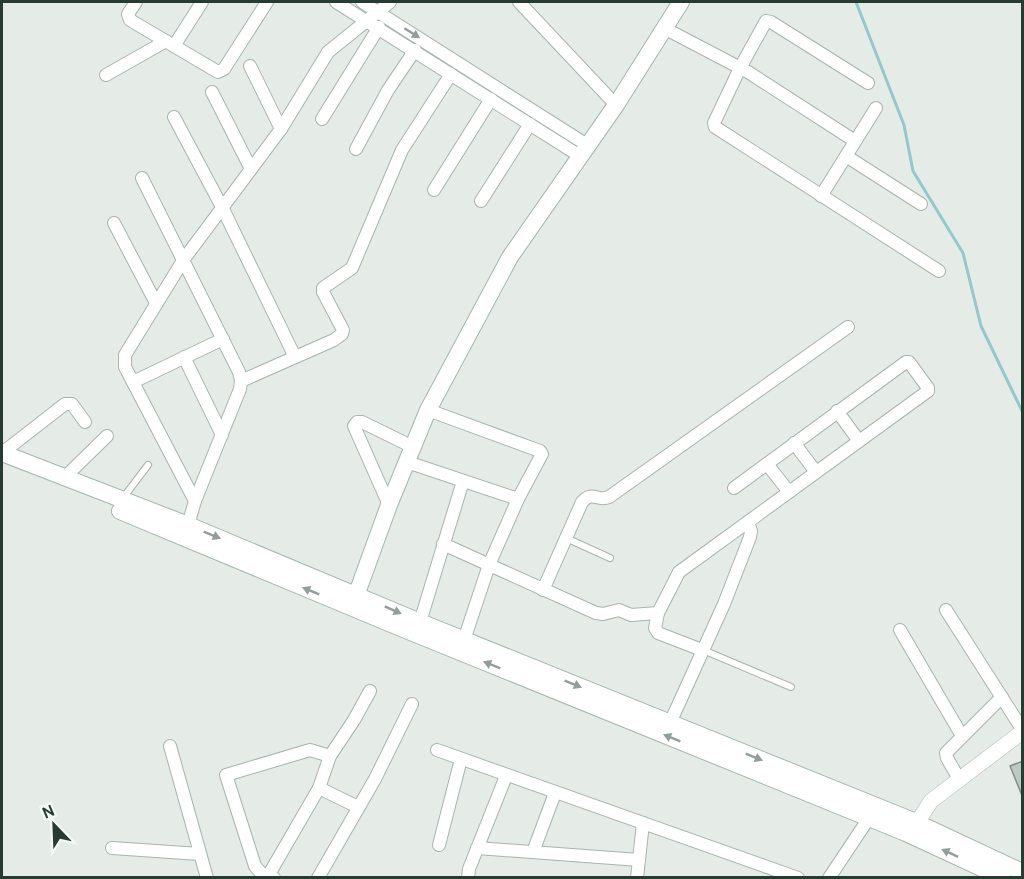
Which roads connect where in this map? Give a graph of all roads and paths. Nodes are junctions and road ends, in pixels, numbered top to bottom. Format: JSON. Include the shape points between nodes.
{"nodes":[{"id":1,"x":136,"y":2,"type":"edge"},
{"id":2,"x":202,"y":2,"type":"edge"},
{"id":3,"x":267,"y":2,"type":"edge"},
{"id":4,"x":336,"y":2,"type":"edge"},
{"id":5,"x":362,"y":2,"type":"edge"},
{"id":6,"x":390,"y":2,"type":"edge"},
{"id":7,"x":519,"y":2,"type":"edge"},
{"id":8,"x":681,"y":2,"type":"edge"},
{"id":9,"x":378,"y":11,"type":"junction"},
{"id":10,"x":367,"y":20,"type":"junction"},
{"id":11,"x":379,"y":27,"type":"junction"},
{"id":12,"x":664,"y":28,"type":"junction"},
{"id":13,"x":170,"y":44,"type":"junction"},
{"id":14,"x":415,"y":50,"type":"junction"},
{"id":15,"x":250,"y":66,"type":"dead end"},
{"id":16,"x":740,"y":68,"type":"junction"},
{"id":17,"x":451,"y":74,"type":"junction"},
{"id":18,"x":106,"y":75,"type":"dead end"},
{"id":19,"x":483,"y":78,"type":"junction"},
{"id":20,"x":868,"y":83,"type":"dead end"},
{"id":21,"x":475,"y":89,"type":"junction"},
{"id":22,"x":212,"y":92,"type":"dead end"},
{"id":23,"x":491,"y":99,"type":"junction"},
{"id":24,"x":876,"y":108,"type":"dead end"},
{"id":25,"x":612,"y":111,"type":"junction"},
{"id":26,"x":174,"y":117,"type":"dead end"},
{"id":27,"x":322,"y":119,"type":"dead end"},
{"id":28,"x":530,"y":124,"type":"junction"},
{"id":29,"x":281,"y":129,"type":"junction"},
{"id":30,"x":855,"y":141,"type":"junction"},
{"id":31,"x":356,"y":149,"type":"dead end"},
{"id":32,"x":584,"y":151,"type":"junction"},
{"id":33,"x":846,"y":156,"type":"junction"},
{"id":34,"x":251,"y":169,"type":"junction"},
{"id":35,"x":142,"y":178,"type":"dead end"},
{"id":36,"x":434,"y":190,"type":"dead end"},
{"id":37,"x":821,"y":196,"type":"junction"},
{"id":38,"x":481,"y":201,"type":"dead end"},
{"id":39,"x":921,"y":204,"type":"dead end"},
{"id":40,"x":222,"y":207,"type":"junction"},
{"id":41,"x":114,"y":223,"type":"dead end"},
{"id":42,"x":184,"y":259,"type":"junction"},
{"id":43,"x":939,"y":271,"type":"dead end"},
{"id":44,"x":156,"y":303,"type":"junction"},
{"id":45,"x":848,"y":327,"type":"dead end"},
{"id":46,"x":223,"y":339,"type":"junction"},
{"id":47,"x":184,"y":357,"type":"junction"},
{"id":48,"x":295,"y":357,"type":"junction"},
{"id":49,"x":241,"y":381,"type":"junction"},
{"id":50,"x":133,"y":382,"type":"junction"},
{"id":51,"x":428,"y":410,"type":"junction"},
{"id":52,"x":837,"y":411,"type":"junction"},
{"id":53,"x":85,"y":422,"type":"dead end"},
{"id":54,"x":222,"y":435,"type":"junction"},
{"id":55,"x":107,"y":436,"type":"dead end"},
{"id":56,"x":859,"y":441,"type":"junction"},
{"id":57,"x":794,"y":442,"type":"junction"},
{"id":58,"x":410,"y":454,"type":"junction"},
{"id":59,"x":2,"y":457,"type":"edge"},
{"id":60,"x":766,"y":464,"type":"junction"},
{"id":61,"x":148,"y":465,"type":"dead end"},
{"id":62,"x":816,"y":472,"type":"junction"},
{"id":63,"x":65,"y":477,"type":"junction"},
{"id":64,"x":463,"y":481,"type":"junction"},
{"id":65,"x":734,"y":488,"type":"dead end"},
{"id":66,"x":789,"y":492,"type":"junction"},
{"id":67,"x":121,"y":499,"type":"junction"},
{"id":68,"x":518,"y":499,"type":"junction"},
{"id":69,"x":195,"y":501,"type":"junction"},
{"id":70,"x":389,"y":505,"type":"junction"},
{"id":71,"x":748,"y":522,"type":"junction"},
{"id":72,"x":188,"y":525,"type":"junction"},
{"id":73,"x":566,"y":538,"type":"junction"},
{"id":74,"x":443,"y":544,"type":"junction"},
{"id":75,"x":610,"y":558,"type":"dead end"},
{"id":76,"x":489,"y":565,"type":"junction"},
{"id":77,"x":543,"y":590,"type":"junction"},
{"id":78,"x":354,"y":601,"type":"junction"},
{"id":79,"x":946,"y":610,"type":"dead end"},
{"id":80,"x":658,"y":613,"type":"junction"},
{"id":81,"x":420,"y":622,"type":"junction"},
{"id":82,"x":900,"y":630,"type":"dead end"},
{"id":83,"x":464,"y":640,"type":"junction"},
{"id":84,"x":702,"y":650,"type":"junction"},
{"id":85,"x":791,"y":687,"type":"dead end"},
{"id":86,"x":370,"y":691,"type":"dead end"},
{"id":87,"x":1002,"y":697,"type":"junction"},
{"id":88,"x":412,"y":704,"type":"dead end"},
{"id":89,"x":670,"y":723,"type":"junction"},
{"id":90,"x":1023,"y":731,"type":"edge"},
{"id":91,"x":962,"y":736,"type":"junction"},
{"id":92,"x":170,"y":746,"type":"dead end"},
{"id":93,"x":437,"y":750,"type":"dead end"},
{"id":94,"x":330,"y":756,"type":"junction"},
{"id":95,"x":461,"y":759,"type":"junction"},
{"id":96,"x":506,"y":776,"type":"junction"},
{"id":97,"x":959,"y":779,"type":"junction"},
{"id":98,"x":319,"y":788,"type":"junction"},
{"id":99,"x":555,"y":792,"type":"junction"},
{"id":100,"x":358,"y":807,"type":"junction"},
{"id":101,"x":869,"y":818,"type":"junction"},
{"id":102,"x":643,"y":823,"type":"junction"},
{"id":103,"x":913,"y":829,"type":"junction"},
{"id":104,"x":440,"y":845,"type":"dead end"},
{"id":105,"x":112,"y":848,"type":"dead end"},
{"id":106,"x":477,"y":848,"type":"junction"},
{"id":107,"x":533,"y":852,"type":"junction"},
{"id":108,"x":200,"y":854,"type":"junction"},
{"id":109,"x":639,"y":860,"type":"junction"},
{"id":110,"x":1023,"y":872,"type":"edge"},
{"id":111,"x":767,"y":873,"type":"edge"},
{"id":112,"x":271,"y":877,"type":"edge"},
{"id":113,"x":207,"y":878,"type":"edge"},
{"id":114,"x":318,"y":878,"type":"edge"},
{"id":115,"x":468,"y":878,"type":"edge"},
{"id":116,"x":637,"y":878,"type":"edge"},
{"id":117,"x":798,"y":878,"type":"edge"},
{"id":118,"x":829,"y":878,"type":"edge"},
{"id":119,"x":1003,"y":878,"type":"edge"}],
"edges":[{"from":1,"to":13,"type":"street","via":[[128,14],[130,20]]},
{"from":2,"to":13,"type":"street"},
{"from":3,"to":13,"type":"street","via":[[221,71]]},
{"from":4,"to":10,"type":"street"},
{"from":5,"to":9,"type":"street"},
{"from":6,"to":9,"type":"street"},
{"from":7,"to":25,"type":"street"},
{"from":8,"to":12,"type":"main road"},
{"from":9,"to":10,"type":"street"},
{"from":9,"to":19,"type":"street","one_way":true},
{"from":10,"to":11,"type":"street"},
{"from":10,"to":29,"type":"street","via":[[328,52]]},
{"from":11,"to":14,"type":"street"},
{"from":11,"to":27,"type":"street"},
{"from":12,"to":16,"type":"street"},
{"from":12,"to":25,"type":"main road"},
{"from":13,"to":18,"type":"street"},
{"from":14,"to":17,"type":"street"},
{"from":14,"to":31,"type":"street"},
{"from":15,"to":29,"type":"street"},
{"from":16,"to":20,"type":"street","via":[[763,23],[768,21]]},
{"from":16,"to":30,"type":"street"},
{"from":16,"to":37,"type":"street","via":[[715,127]]},
{"from":17,"to":21,"type":"street"},
{"from":17,"to":48,"type":"street","via":[[402,150],[352,268],[323,288],[342,334]]},
{"from":19,"to":21,"type":"street"},
{"from":19,"to":32,"type":"street"},
{"from":21,"to":23,"type":"street"},
{"from":22,"to":34,"type":"street"},
{"from":23,"to":28,"type":"street"},
{"from":23,"to":36,"type":"street"},
{"from":24,"to":30,"type":"street"},
{"from":25,"to":32,"type":"main road"},
{"from":26,"to":40,"type":"street"},
{"from":28,"to":32,"type":"street"},
{"from":28,"to":38,"type":"street"},
{"from":29,"to":34,"type":"street"},
{"from":30,"to":33,"type":"street"},
{"from":32,"to":51,"type":"main road","via":[[510,256]]},
{"from":33,"to":37,"type":"street"},
{"from":33,"to":39,"type":"street"},
{"from":34,"to":40,"type":"street"},
{"from":35,"to":42,"type":"street"},
{"from":37,"to":43,"type":"street"},
{"from":40,"to":42,"type":"street"},
{"from":40,"to":48,"type":"street"},
{"from":41,"to":44,"type":"street"},
{"from":42,"to":44,"type":"street"},
{"from":42,"to":46,"type":"street"},
{"from":44,"to":50,"type":"street","via":[[125,355],[125,367]]},
{"from":45,"to":73,"type":"street","via":[[609,497],[586,497]]},
{"from":46,"to":47,"type":"street"},
{"from":46,"to":49,"type":"street"},
{"from":47,"to":50,"type":"street"},
{"from":47,"to":54,"type":"street"},
{"from":48,"to":49,"type":"street"},
{"from":49,"to":54,"type":"street"},
{"from":50,"to":69,"type":"street"},
{"from":51,"to":58,"type":"main road"},
{"from":51,"to":68,"type":"street","via":[[540,451],[541,457]]},
{"from":52,"to":56,"type":"street"},
{"from":52,"to":56,"type":"street","via":[[909,362],[928,392]]},
{"from":52,"to":57,"type":"street"},
{"from":53,"to":59,"type":"street","via":[[72,404],[65,404]]},
{"from":54,"to":69,"type":"street"},
{"from":55,"to":63,"type":"street"},
{"from":56,"to":62,"type":"street"},
{"from":57,"to":60,"type":"street"},
{"from":57,"to":62,"type":"street"},
{"from":58,"to":64,"type":"street"},
{"from":58,"to":70,"type":"main road"},
{"from":58,"to":70,"type":"street","via":[[362,422],[354,426]]},
{"from":59,"to":63,"type":"main road"},
{"from":78,"to":59,"type":"main road","one_way":true,"via":[[120,511]]},
{"from":60,"to":65,"type":"street"},
{"from":60,"to":66,"type":"street"},
{"from":61,"to":67,"type":"lane"},
{"from":62,"to":66,"type":"street"},
{"from":63,"to":67,"type":"main road"},
{"from":64,"to":68,"type":"street"},
{"from":64,"to":74,"type":"street"},
{"from":66,"to":71,"type":"street"},
{"from":67,"to":72,"type":"main road"},
{"from":68,"to":76,"type":"street"},
{"from":69,"to":72,"type":"street"},
{"from":70,"to":78,"type":"main road"},
{"from":71,"to":80,"type":"street","via":[[679,572]]},
{"from":71,"to":84,"type":"street","via":[[750,537]]},
{"from":72,"to":78,"type":"main road","one_way":true},
{"from":73,"to":75,"type":"lane"},
{"from":73,"to":77,"type":"street"},
{"from":74,"to":76,"type":"street"},
{"from":74,"to":81,"type":"street"},
{"from":76,"to":77,"type":"street"},
{"from":76,"to":83,"type":"street"},
{"from":77,"to":80,"type":"street","via":[[599,614],[619,610],[631,615]]},
{"from":78,"to":81,"type":"main road","one_way":true},
{"from":101,"to":78,"type":"main road","one_way":true},
{"from":79,"to":87,"type":"street"},
{"from":80,"to":84,"type":"street","via":[[658,633]]},
{"from":81,"to":83,"type":"main road"},
{"from":82,"to":91,"type":"street"},
{"from":83,"to":89,"type":"main road","one_way":true},
{"from":84,"to":85,"type":"lane"},
{"from":84,"to":89,"type":"street"},
{"from":86,"to":94,"type":"street"},
{"from":87,"to":90,"type":"street"},
{"from":87,"to":91,"type":"street"},
{"from":88,"to":100,"type":"street"},
{"from":89,"to":103,"type":"main road","one_way":true},
{"from":90,"to":97,"type":"street"},
{"from":91,"to":97,"type":"street","via":[[946,753]]},
{"from":92,"to":108,"type":"street"},
{"from":93,"to":95,"type":"street"},
{"from":94,"to":98,"type":"street"},
{"from":94,"to":112,"type":"street","via":[[310,750],[226,775],[255,866]]},
{"from":95,"to":96,"type":"street"},
{"from":95,"to":104,"type":"street"},
{"from":96,"to":99,"type":"street"},
{"from":96,"to":106,"type":"street"},
{"from":97,"to":103,"type":"street","via":[[931,801]]},
{"from":98,"to":100,"type":"street"},
{"from":98,"to":112,"type":"street"},
{"from":99,"to":102,"type":"street"},
{"from":99,"to":107,"type":"street"},
{"from":100,"to":114,"type":"street"},
{"from":101,"to":103,"type":"main road"},
{"from":101,"to":118,"type":"street"},
{"from":102,"to":109,"type":"street"},
{"from":102,"to":111,"type":"street"},
{"from":103,"to":110,"type":"main road"},
{"from":119,"to":103,"type":"main road","one_way":true},
{"from":105,"to":108,"type":"street"},
{"from":106,"to":107,"type":"street"},
{"from":106,"to":115,"type":"street"},
{"from":107,"to":109,"type":"street"},
{"from":108,"to":113,"type":"street"},
{"from":109,"to":116,"type":"street"},
{"from":111,"to":117,"type":"street"}]}
